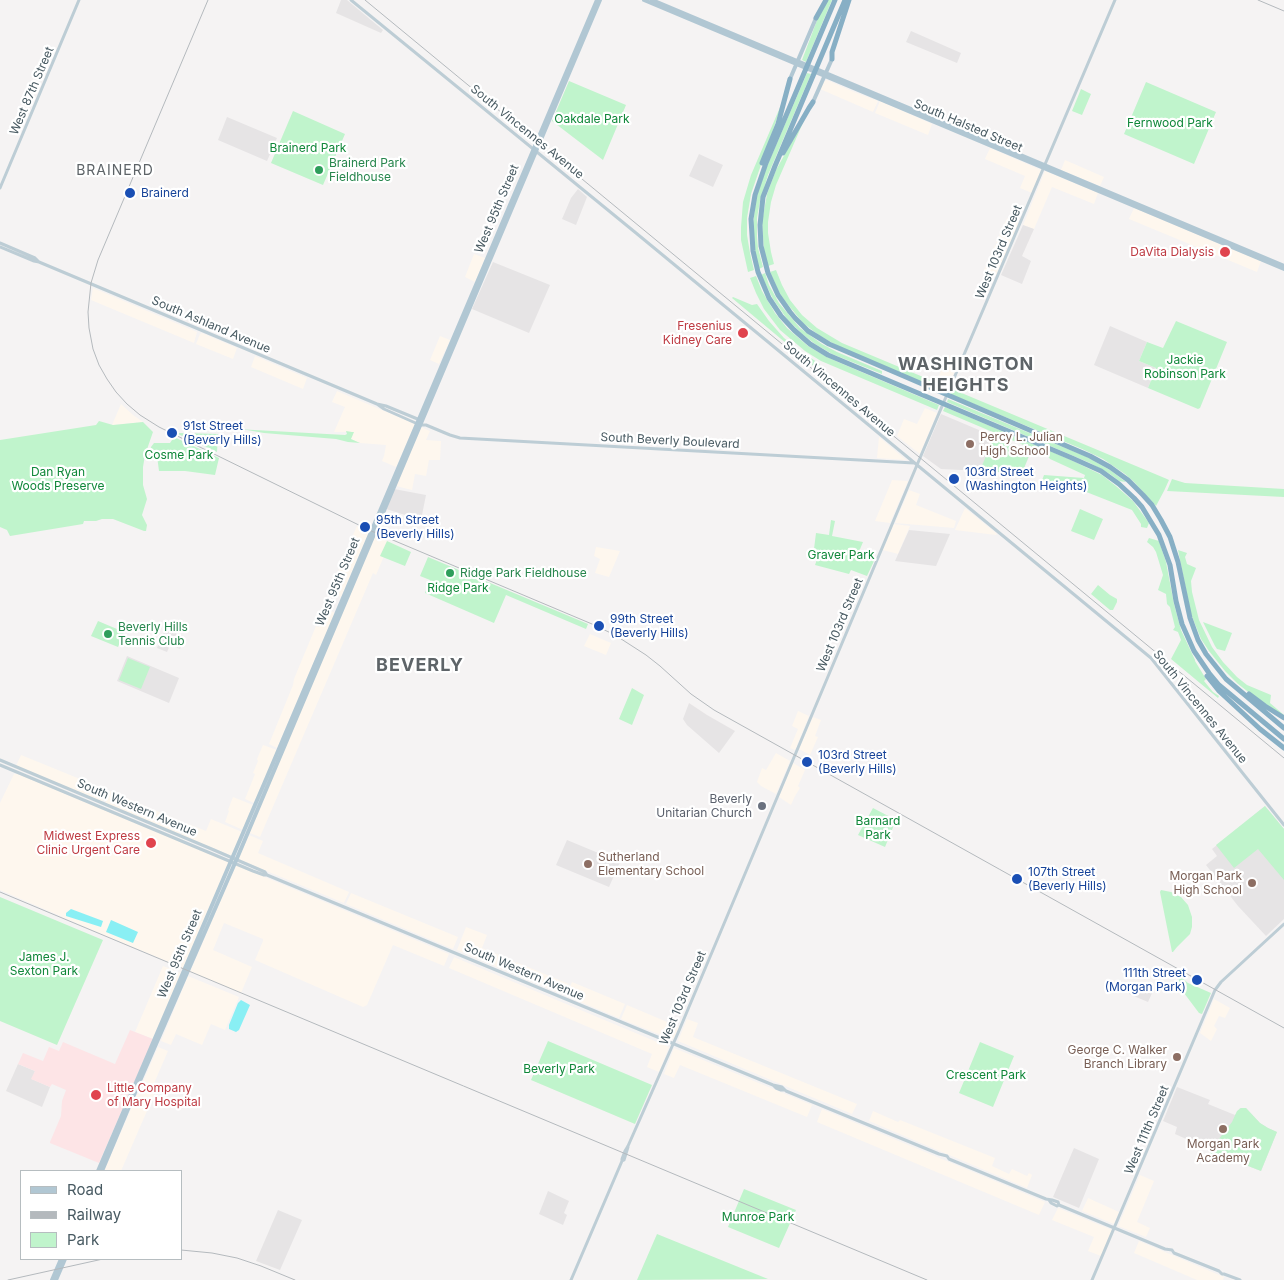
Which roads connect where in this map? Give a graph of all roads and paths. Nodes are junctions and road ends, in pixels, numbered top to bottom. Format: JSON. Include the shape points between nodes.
{"nodes":[{"id":1,"x":79,"y":0,"type":"edge"},
{"id":2,"x":351,"y":0,"type":"edge"},
{"id":3,"x":599,"y":0,"type":"edge"},
{"id":4,"x":644,"y":0,"type":"edge"},
{"id":5,"x":652,"y":0,"type":"edge"},
{"id":6,"x":826,"y":0,"type":"edge"},
{"id":7,"x":835,"y":0,"type":"edge"},
{"id":8,"x":845,"y":0,"type":"edge"},
{"id":9,"x":849,"y":0,"type":"edge"},
{"id":10,"x":1116,"y":0,"type":"edge"},
{"id":11,"x":816,"y":18,"type":"joint"},
{"id":12,"x":832,"y":59,"type":"joint"},
{"id":13,"x":797,"y":63,"type":"junction"},
{"id":14,"x":825,"y":75,"type":"junction"},
{"id":15,"x":790,"y":78,"type":"joint"},
{"id":16,"x":813,"y":102,"type":"joint"},
{"id":17,"x":535,"y":151,"type":"junction"},
{"id":18,"x":775,"y":166,"type":"junction"},
{"id":19,"x":1044,"y":167,"type":"junction"},
{"id":20,"x":0,"y":188,"type":"edge"},
{"id":21,"x":755,"y":195,"type":"junction"},
{"id":22,"x":0,"y":245,"type":"edge"},
{"id":23,"x":1284,"y":267,"type":"edge"},
{"id":24,"x":419,"y":422,"type":"junction"},
{"id":25,"x":426,"y":425,"type":"joint"},
{"id":26,"x":916,"y":464,"type":"junction"},
{"id":27,"x":1206,"y":654,"type":"junction"},
{"id":28,"x":1204,"y":666,"type":"junction"},
{"id":29,"x":1284,"y":718,"type":"edge"},
{"id":30,"x":1284,"y":728,"type":"edge"},
{"id":31,"x":1284,"y":739,"type":"edge"},
{"id":32,"x":1284,"y":748,"type":"edge"},
{"id":33,"x":0,"y":760,"type":"edge"},
{"id":34,"x":0,"y":765,"type":"edge"},
{"id":35,"x":50,"y":786,"type":"junction"},
{"id":36,"x":69,"y":789,"type":"junction"},
{"id":37,"x":1284,"y":824,"type":"edge"},
{"id":38,"x":234,"y":861,"type":"junction"},
{"id":39,"x":1284,"y":924,"type":"edge"},
{"id":40,"x":674,"y":1044,"type":"junction"},
{"id":41,"x":98,"y":1170,"type":"edge"},
{"id":42,"x":102,"y":1170,"type":"edge"},
{"id":43,"x":1115,"y":1228,"type":"junction"},
{"id":44,"x":61,"y":1260,"type":"edge"},
{"id":45,"x":65,"y":1260,"type":"edge"},
{"id":46,"x":52,"y":1280,"type":"edge"},
{"id":47,"x":56,"y":1280,"type":"edge"},
{"id":48,"x":571,"y":1280,"type":"edge"},
{"id":49,"x":1092,"y":1280,"type":"edge"},
{"id":50,"x":1240,"y":1280,"type":"edge"}],
"edges":[{"from":1,"to":20,"type":"main road","name":"West 87th Street"},
{"from":2,"to":17,"type":"main road","name":"South Vincennes Avenue"},
{"from":3,"to":17,"type":"main road","name":"West 95th Street"},
{"from":4,"to":13,"type":"main road","name":"South Halsted Street"},
{"from":5,"to":13,"type":"main road","name":"South Halsted Street"},
{"from":6,"to":11,"type":"highway"},
{"from":7,"to":21,"type":"highway"},
{"from":8,"to":18,"type":"highway"},
{"from":9,"to":12,"type":"highway"},
{"from":10,"to":19,"type":"main road","name":"West 103rd Street"},
{"from":11,"to":13,"type":"main road"},
{"from":12,"to":14,"type":"main road"},
{"from":13,"to":14,"type":"main road","name":"South Halsted Street"},
{"from":13,"to":15,"type":"main road"},
{"from":14,"to":16,"type":"main road"},
{"from":14,"to":19,"type":"main road","name":"South Halsted Street"},
{"from":15,"to":21,"type":"highway","via":[[778,124],[755,184]]},
{"from":16,"to":18,"type":"highway"},
{"from":17,"to":24,"type":"main road","name":"West 95th Street"},
{"from":17,"to":26,"type":"main road","name":"South Vincennes Avenue"},
{"from":18,"to":27,"type":"highway","via":[[764,198],[760,236],[771,282],[790,312],[808,331],[838,349],[1090,456],[1128,480],[1152,506],[1170,537],[1190,618]]},
{"from":19,"to":23,"type":"main road","name":"South Halsted Street"},
{"from":19,"to":26,"type":"main road","name":"West 103rd Street"},
{"from":21,"to":28,"type":"highway","via":[[751,229],[752,251],[758,272],[775,308],[802,337],[819,350],[841,360],[1090,466],[1134,498],[1164,545],[1182,624],[1190,645]]},
{"from":22,"to":24,"type":"main road","name":"South Ashland Avenue"},
{"from":24,"to":25,"type":"main road","name":"South Ashland Avenue"},
{"from":24,"to":38,"type":"main road","name":"West 95th Street"},
{"from":25,"to":26,"type":"main road","name":"South Beverly Boulevard","via":[[460,438]]},
{"from":26,"to":37,"type":"main road","name":"South Vincennes Avenue","via":[[1151,658]]},
{"from":26,"to":40,"type":"main road","name":"West 103rd Street"},
{"from":27,"to":29,"type":"highway","via":[[1241,688]]},
{"from":27,"to":30,"type":"highway","via":[[1226,679]]},
{"from":28,"to":31,"type":"highway","via":[[1219,685]]},
{"from":28,"to":32,"type":"highway","via":[[1219,692]]},
{"from":33,"to":36,"type":"main road","name":"South Western Avenue"},
{"from":34,"to":35,"type":"main road","name":"South Western Avenue"},
{"from":35,"to":36,"type":"main road"},
{"from":35,"to":38,"type":"main road","name":"South Western Avenue"},
{"from":36,"to":38,"type":"main road","name":"South Western Avenue"},
{"from":38,"to":40,"type":"main road","name":"South Western Avenue"},
{"from":38,"to":41,"type":"main road","name":"West 95th Street"},
{"from":38,"to":42,"type":"main road","name":"West 95th Street"},
{"from":39,"to":43,"type":"main road","name":"West 111th Street","via":[[1217,987]]},
{"from":40,"to":43,"type":"main road","name":"South Western Avenue"},
{"from":40,"to":48,"type":"main road","name":"West 103rd Street"},
{"from":43,"to":49,"type":"main road","name":"West 111th Street"},
{"from":43,"to":50,"type":"main road","name":"South Western Avenue"},
{"from":44,"to":46,"type":"main road"},
{"from":45,"to":47,"type":"main road"}]}
